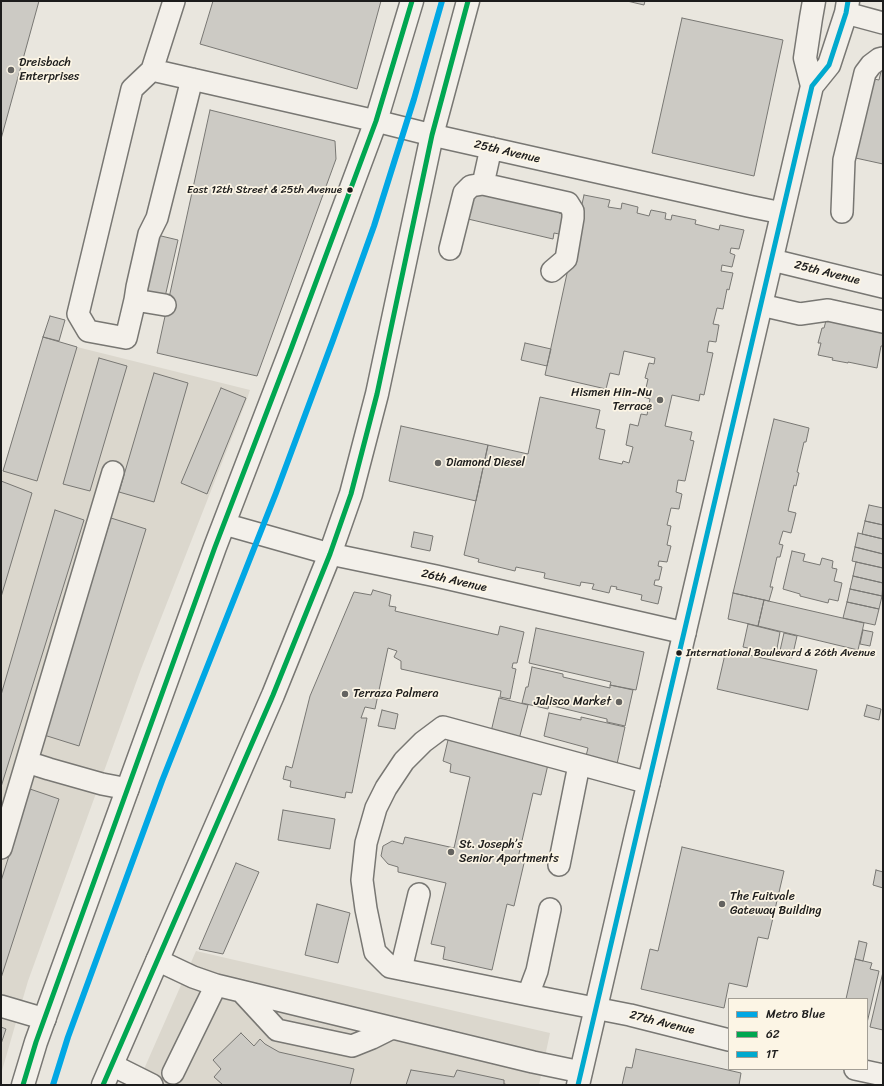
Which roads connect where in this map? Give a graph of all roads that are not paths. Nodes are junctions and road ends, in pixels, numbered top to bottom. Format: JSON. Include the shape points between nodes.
{"nodes":[{"id":1,"x":174,"y":1,"type":"edge"},
{"id":2,"x":412,"y":1,"type":"edge"},
{"id":3,"x":468,"y":1,"type":"edge"},
{"id":4,"x":814,"y":1,"type":"edge"},
{"id":5,"x":847,"y":7,"type":"edge"},
{"id":6,"x":883,"y":23,"type":"edge"},
{"id":7,"x":883,"y":58,"type":"edge"},
{"id":8,"x":152,"y":70,"type":"junction"},
{"id":9,"x":192,"y":80,"type":"junction"},
{"id":10,"x":812,"y":86,"type":"junction"},
{"id":11,"x":376,"y":121,"type":"junction"},
{"id":12,"x":432,"y":135,"type":"junction"},
{"id":13,"x":491,"y":148,"type":"junction"},
{"id":14,"x":483,"y":184,"type":"junction"},
{"id":15,"x":842,"y":212,"type":"dead end"},
{"id":16,"x":782,"y":213,"type":"junction"},
{"id":17,"x":450,"y":249,"type":"dead end"},
{"id":18,"x":772,"y":260,"type":"junction"},
{"id":19,"x":552,"y":271,"type":"dead end"},
{"id":20,"x":883,"y":286,"type":"edge"},
{"id":21,"x":136,"y":300,"type":"junction"},
{"id":22,"x":165,"y":305,"type":"dead end"},
{"id":23,"x":761,"y":305,"type":"junction"},
{"id":24,"x":883,"y":322,"type":"edge"},
{"id":25,"x":113,"y":472,"type":"dead end"},
{"id":26,"x":224,"y":524,"type":"junction"},
{"id":27,"x":330,"y":554,"type":"junction"},
{"id":28,"x":685,"y":633,"type":"junction"},
{"id":29,"x":27,"y":762,"type":"junction"},
{"id":30,"x":579,"y":765,"type":"junction"},
{"id":31,"x":649,"y":783,"type":"junction"},
{"id":32,"x":128,"y":789,"type":"junction"},
{"id":33,"x":1,"y":848,"type":"edge"},
{"id":34,"x":559,"y":865,"type":"dead end"},
{"id":35,"x":419,"y":894,"type":"dead end"},
{"id":36,"x":550,"y":909,"type":"dead end"},
{"id":37,"x":157,"y":960,"type":"junction"},
{"id":38,"x":401,"y":969,"type":"junction"},
{"id":39,"x":216,"y":985,"type":"junction"},
{"id":40,"x":241,"y":991,"type":"junction"},
{"id":41,"x":528,"y":995,"type":"junction"},
{"id":42,"x":1,"y":1006,"type":"edge"},
{"id":43,"x":595,"y":1008,"type":"junction"},
{"id":44,"x":45,"y":1019,"type":"junction"},
{"id":45,"x":392,"y":1028,"type":"junction"},
{"id":46,"x":728,"y":1040,"type":"edge"},
{"id":47,"x":112,"y":1065,"type":"junction"},
{"id":48,"x":859,"y":1070,"type":"edge"},
{"id":49,"x":173,"y":1073,"type":"dead end"},
{"id":50,"x":883,"y":1075,"type":"edge"},
{"id":51,"x":579,"y":1079,"type":"edge"},
{"id":52,"x":23,"y":1085,"type":"edge"},
{"id":53,"x":103,"y":1085,"type":"edge"},
{"id":54,"x":152,"y":1085,"type":"edge"}],
"edges":[{"from":1,"to":8,"type":"street"},
{"from":2,"to":11,"type":"main road"},
{"from":3,"to":12,"type":"main road"},
{"from":4,"to":10,"type":"main road","via":[[805,58]]},
{"from":5,"to":6,"type":"street"},
{"from":5,"to":10,"type":"main road","via":[[829,65]]},
{"from":7,"to":15,"type":"street","via":[[871,65],[865,73],[844,160]]},
{"from":8,"to":9,"type":"street","name":"25th Avenue"},
{"from":8,"to":21,"type":"street","via":[[132,89],[78,314],[88,331],[126,338]]},
{"from":9,"to":11,"type":"street","name":"25th Avenue"},
{"from":9,"to":21,"type":"street","via":[[157,218],[149,234]]},
{"from":10,"to":16,"type":"main road"},
{"from":11,"to":12,"type":"street","name":"25th Avenue"},
{"from":11,"to":26,"type":"main road"},
{"from":12,"to":13,"type":"street","name":"25th Avenue"},
{"from":12,"to":27,"type":"main road","via":[[377,394],[351,494]]},
{"from":13,"to":14,"type":"street"},
{"from":13,"to":16,"type":"street","name":"25th Avenue"},
{"from":14,"to":17,"type":"street","via":[[471,186],[464,192]]},
{"from":14,"to":19,"type":"street","via":[[568,203],[573,210],[573,218],[566,259]]},
{"from":16,"to":18,"type":"main road"},
{"from":18,"to":20,"type":"street","name":"25th Avenue"},
{"from":18,"to":23,"type":"main road"},
{"from":21,"to":22,"type":"street"},
{"from":23,"to":24,"type":"street","via":[[800,314],[828,310]]},
{"from":23,"to":28,"type":"main road"},
{"from":25,"to":29,"type":"street"},
{"from":26,"to":27,"type":"street","name":"26th Avenue"},
{"from":26,"to":32,"type":"main road"},
{"from":27,"to":28,"type":"street","name":"26th Avenue"},
{"from":27,"to":37,"type":"main road","via":[[273,695]]},
{"from":28,"to":31,"type":"main road"},
{"from":29,"to":32,"type":"street","via":[[94,782]]},
{"from":29,"to":33,"type":"street"},
{"from":30,"to":31,"type":"street"},
{"from":30,"to":34,"type":"street"},
{"from":30,"to":38,"type":"street","name":"27th Avenue","via":[[443,727],[404,761],[376,808],[366,843],[362,880],[375,952],[390,967]]},
{"from":31,"to":43,"type":"main road"},
{"from":32,"to":44,"type":"main road"},
{"from":35,"to":38,"type":"street"},
{"from":36,"to":41,"type":"street","via":[[537,971]]},
{"from":37,"to":39,"type":"street","via":[[193,978]]},
{"from":37,"to":47,"type":"main road"},
{"from":38,"to":41,"type":"street","name":"27th Avenue"},
{"from":39,"to":40,"type":"street"},
{"from":39,"to":49,"type":"street"},
{"from":40,"to":45,"type":"street"},
{"from":40,"to":45,"type":"street","via":[[277,1030],[352,1046]]},
{"from":41,"to":43,"type":"street","name":"27th Avenue"},
{"from":42,"to":44,"type":"street"},
{"from":43,"to":46,"type":"street","name":"27th Avenue"},
{"from":43,"to":51,"type":"main road"},
{"from":44,"to":52,"type":"main road"},
{"from":45,"to":51,"type":"street","via":[[533,1062]]},
{"from":47,"to":53,"type":"main road"},
{"from":47,"to":54,"type":"street"},
{"from":48,"to":50,"type":"street"}]}
